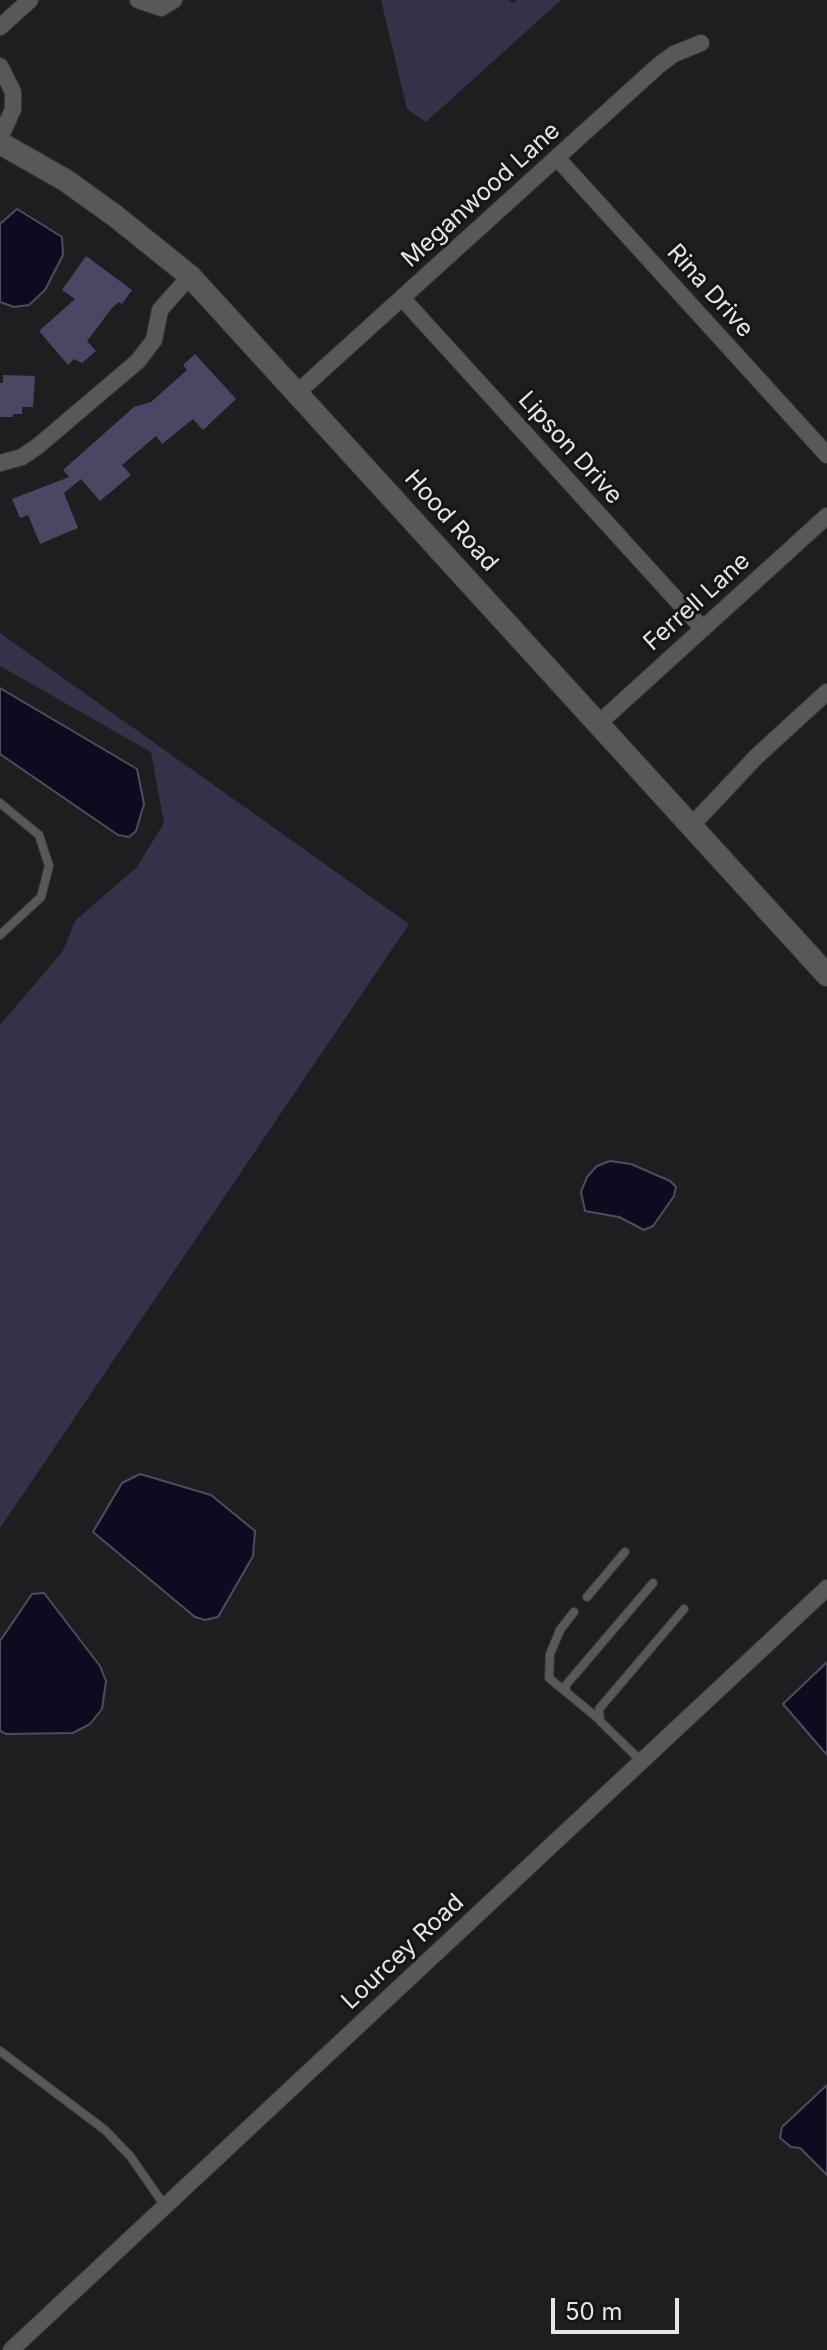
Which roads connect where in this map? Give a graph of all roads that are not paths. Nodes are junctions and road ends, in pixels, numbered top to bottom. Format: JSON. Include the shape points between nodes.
{"nodes":[{"id":1,"x":30,"y":0,"type":"edge"},
{"id":2,"x":138,"y":0,"type":"edge"},
{"id":3,"x":174,"y":0,"type":"edge"},
{"id":4,"x":0,"y":27,"type":"edge"},
{"id":5,"x":701,"y":43,"type":"dead end"},
{"id":6,"x":0,"y":66,"type":"edge"},
{"id":7,"x":0,"y":140,"type":"edge"},
{"id":8,"x":557,"y":158,"type":"junction"},
{"id":9,"x":190,"y":276,"type":"junction"},
{"id":10,"x":402,"y":298,"type":"junction"},
{"id":11,"x":299,"y":391,"type":"junction"},
{"id":12,"x":827,"y":455,"type":"edge"},
{"id":13,"x":0,"y":463,"type":"edge"},
{"id":14,"x":827,"y":516,"type":"edge"},
{"id":15,"x":703,"y":629,"type":"junction"},
{"id":16,"x":827,"y":692,"type":"edge"},
{"id":17,"x":599,"y":723,"type":"junction"},
{"id":18,"x":0,"y":803,"type":"edge"},
{"id":19,"x":692,"y":825,"type":"junction"},
{"id":20,"x":0,"y":935,"type":"edge"},
{"id":21,"x":827,"y":975,"type":"edge"},
{"id":22,"x":625,"y":1552,"type":"dead end"},
{"id":23,"x":653,"y":1583,"type":"dead end"},
{"id":24,"x":827,"y":1588,"type":"edge"},
{"id":25,"x":587,"y":1597,"type":"dead end"},
{"id":26,"x":684,"y":1609,"type":"dead end"},
{"id":27,"x":574,"y":1612,"type":"dead end"},
{"id":28,"x":566,"y":1692,"type":"junction"},
{"id":29,"x":600,"y":1721,"type":"junction"},
{"id":30,"x":641,"y":1762,"type":"junction"},
{"id":31,"x":0,"y":2051,"type":"edge"},
{"id":32,"x":165,"y":2206,"type":"junction"},
{"id":33,"x":11,"y":2350,"type":"edge"}],
"edges":[{"from":1,"to":4,"type":"street"},
{"from":2,"to":3,"type":"street","via":[[161,8]]},
{"from":5,"to":8,"type":"street","name":"Meganwood Lane","via":[[659,65]]},
{"from":6,"to":7,"type":"street","via":[[13,92],[13,109]]},
{"from":7,"to":9,"type":"street","name":"Hood Road","via":[[78,189]]},
{"from":8,"to":10,"type":"street","name":"Meganwood Lane"},
{"from":8,"to":12,"type":"street","name":"Rina Drive"},
{"from":9,"to":11,"type":"street","name":"Hood Road"},
{"from":9,"to":13,"type":"street","via":[[160,310],[154,340],[138,361],[38,446]]},
{"from":10,"to":11,"type":"street","name":"Meganwood Lane"},
{"from":10,"to":15,"type":"street","name":"Lipson Drive"},
{"from":11,"to":17,"type":"street","name":"Hood Road"},
{"from":14,"to":15,"type":"street","name":"Ferrell Lane"},
{"from":15,"to":17,"type":"street","name":"Ferrell Lane"},
{"from":16,"to":19,"type":"street"},
{"from":17,"to":19,"type":"street","name":"Hood Road"},
{"from":18,"to":20,"type":"lane","via":[[39,835],[49,866],[41,897]]},
{"from":19,"to":21,"type":"street","name":"Hood Road"},
{"from":22,"to":25,"type":"lane"},
{"from":23,"to":28,"type":"lane","via":[[566,1685]]},
{"from":24,"to":30,"type":"street","name":"Lourcey Road"},
{"from":26,"to":29,"type":"lane","via":[[599,1709]]},
{"from":27,"to":28,"type":"lane","via":[[550,1654],[549,1678]]},
{"from":28,"to":29,"type":"lane"},
{"from":29,"to":30,"type":"lane"},
{"from":30,"to":32,"type":"street","name":"Lourcey Road"},
{"from":31,"to":32,"type":"lane","via":[[105,2130]]},
{"from":32,"to":33,"type":"street","name":"Lourcey Road"}]}
